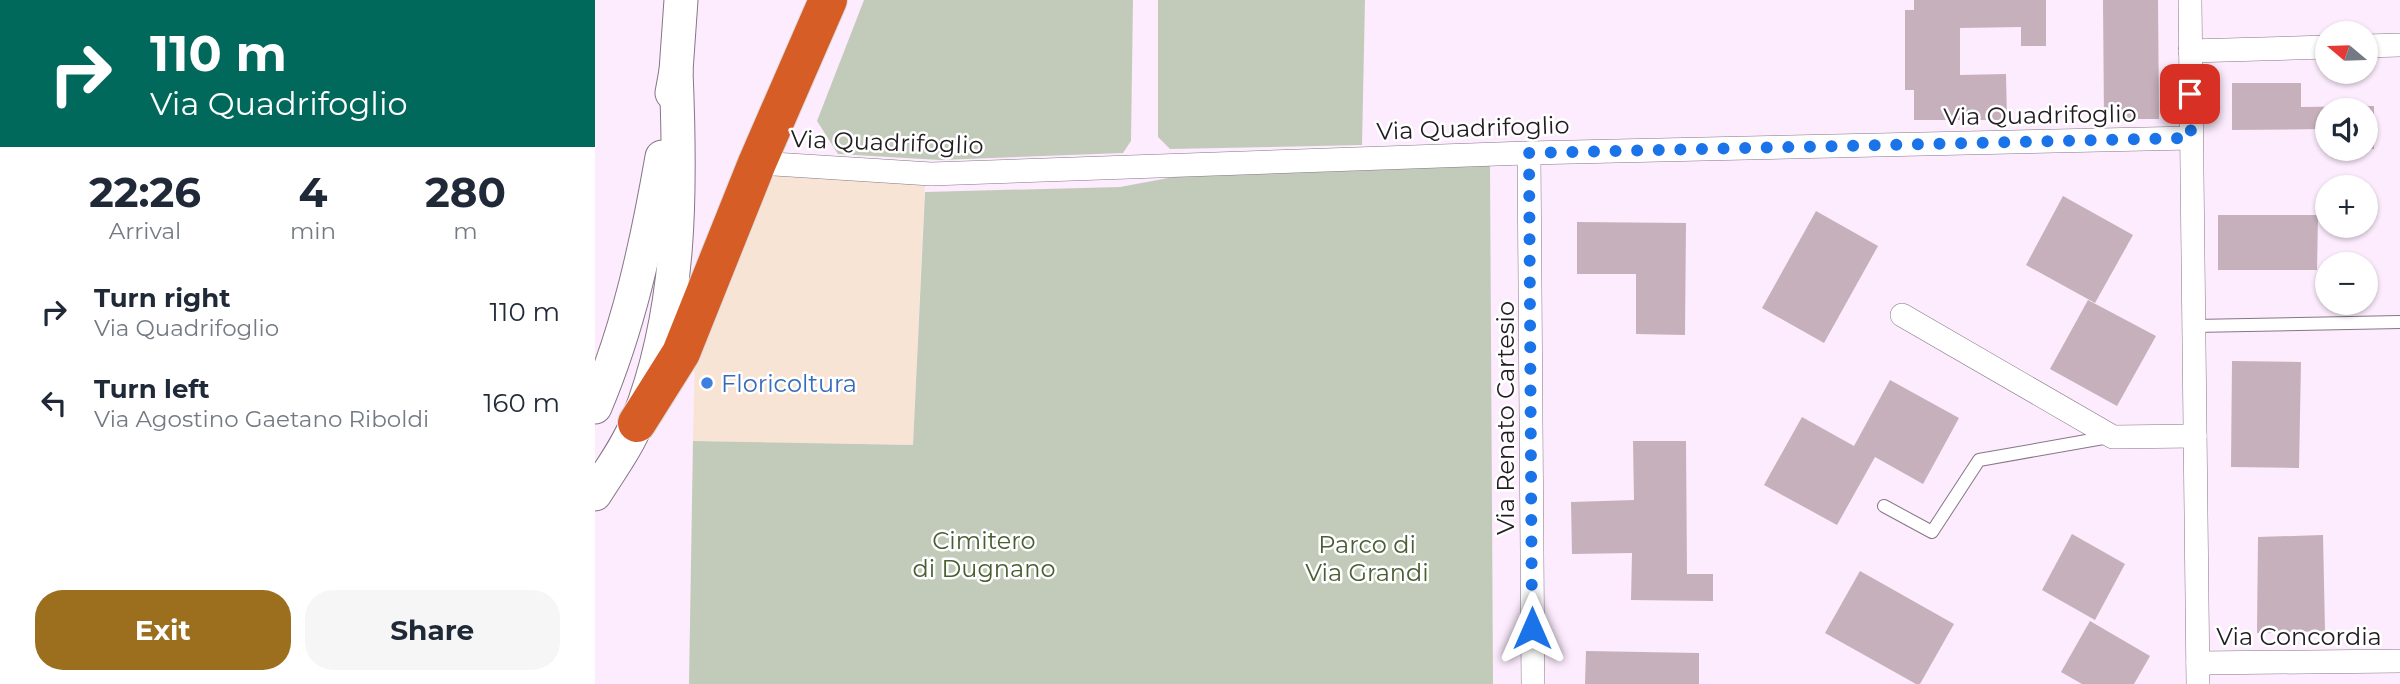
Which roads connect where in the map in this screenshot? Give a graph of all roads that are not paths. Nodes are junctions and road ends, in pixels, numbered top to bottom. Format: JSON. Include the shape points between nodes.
{"nodes":[{"id":1,"x":681,"y":0,"type":"edge"},
{"id":2,"x":828,"y":0,"type":"edge"},
{"id":3,"x":2190,"y":0,"type":"edge"},
{"id":4,"x":2378,"y":46,"type":"edge"},
{"id":5,"x":2400,"y":46,"type":"edge"},
{"id":6,"x":2315,"y":47,"type":"edge"},
{"id":7,"x":2190,"y":51,"type":"junction"},
{"id":8,"x":676,"y":71,"type":"junction"},
{"id":9,"x":2191,"y":138,"type":"junction"},
{"id":10,"x":1529,"y":153,"type":"junction"},
{"id":11,"x":757,"y":163,"type":"junction"},
{"id":12,"x":1902,"y":315,"type":"dead end"},
{"id":13,"x":2400,"y":322,"type":"edge"},
{"id":14,"x":2194,"y":326,"type":"junction"},
{"id":15,"x":595,"y":407,"type":"edge"},
{"id":16,"x":637,"y":423,"type":"junction"},
{"id":17,"x":2195,"y":436,"type":"junction"},
{"id":18,"x":2113,"y":437,"type":"junction"},
{"id":19,"x":595,"y":494,"type":"edge"},
{"id":20,"x":1884,"y":506,"type":"dead end"},
{"id":21,"x":2400,"y":661,"type":"edge"},
{"id":22,"x":2198,"y":673,"type":"edge"},
{"id":23,"x":1532,"y":684,"type":"edge"}],
"edges":[{"from":1,"to":8,"type":"main road"},
{"from":2,"to":11,"type":"highway"},
{"from":3,"to":7,"type":"street"},
{"from":4,"to":5,"type":"street"},
{"from":6,"to":7,"type":"street"},
{"from":7,"to":9,"type":"street"},
{"from":8,"to":15,"type":"main road","via":[[640,270]]},
{"from":8,"to":16,"type":"main road","via":[[679,149],[672,287],[656,370]]},
{"from":9,"to":10,"type":"street","name":"Via Quadrifoglio"},
{"from":9,"to":14,"type":"street"},
{"from":10,"to":11,"type":"street","name":"Via Quadrifoglio","via":[[931,174]]},
{"from":10,"to":23,"type":"street","name":"Via Renato Cartesio"},
{"from":11,"to":16,"type":"highway","via":[[681,353]]},
{"from":12,"to":18,"type":"street"},
{"from":13,"to":14,"type":"lane"},
{"from":14,"to":17,"type":"street"},
{"from":16,"to":19,"type":"main road"},
{"from":17,"to":18,"type":"street"},
{"from":17,"to":22,"type":"street"},
{"from":18,"to":20,"type":"lane","via":[[1979,460],[1931,533]]},
{"from":21,"to":22,"type":"street","name":"Via Concordia"}]}
